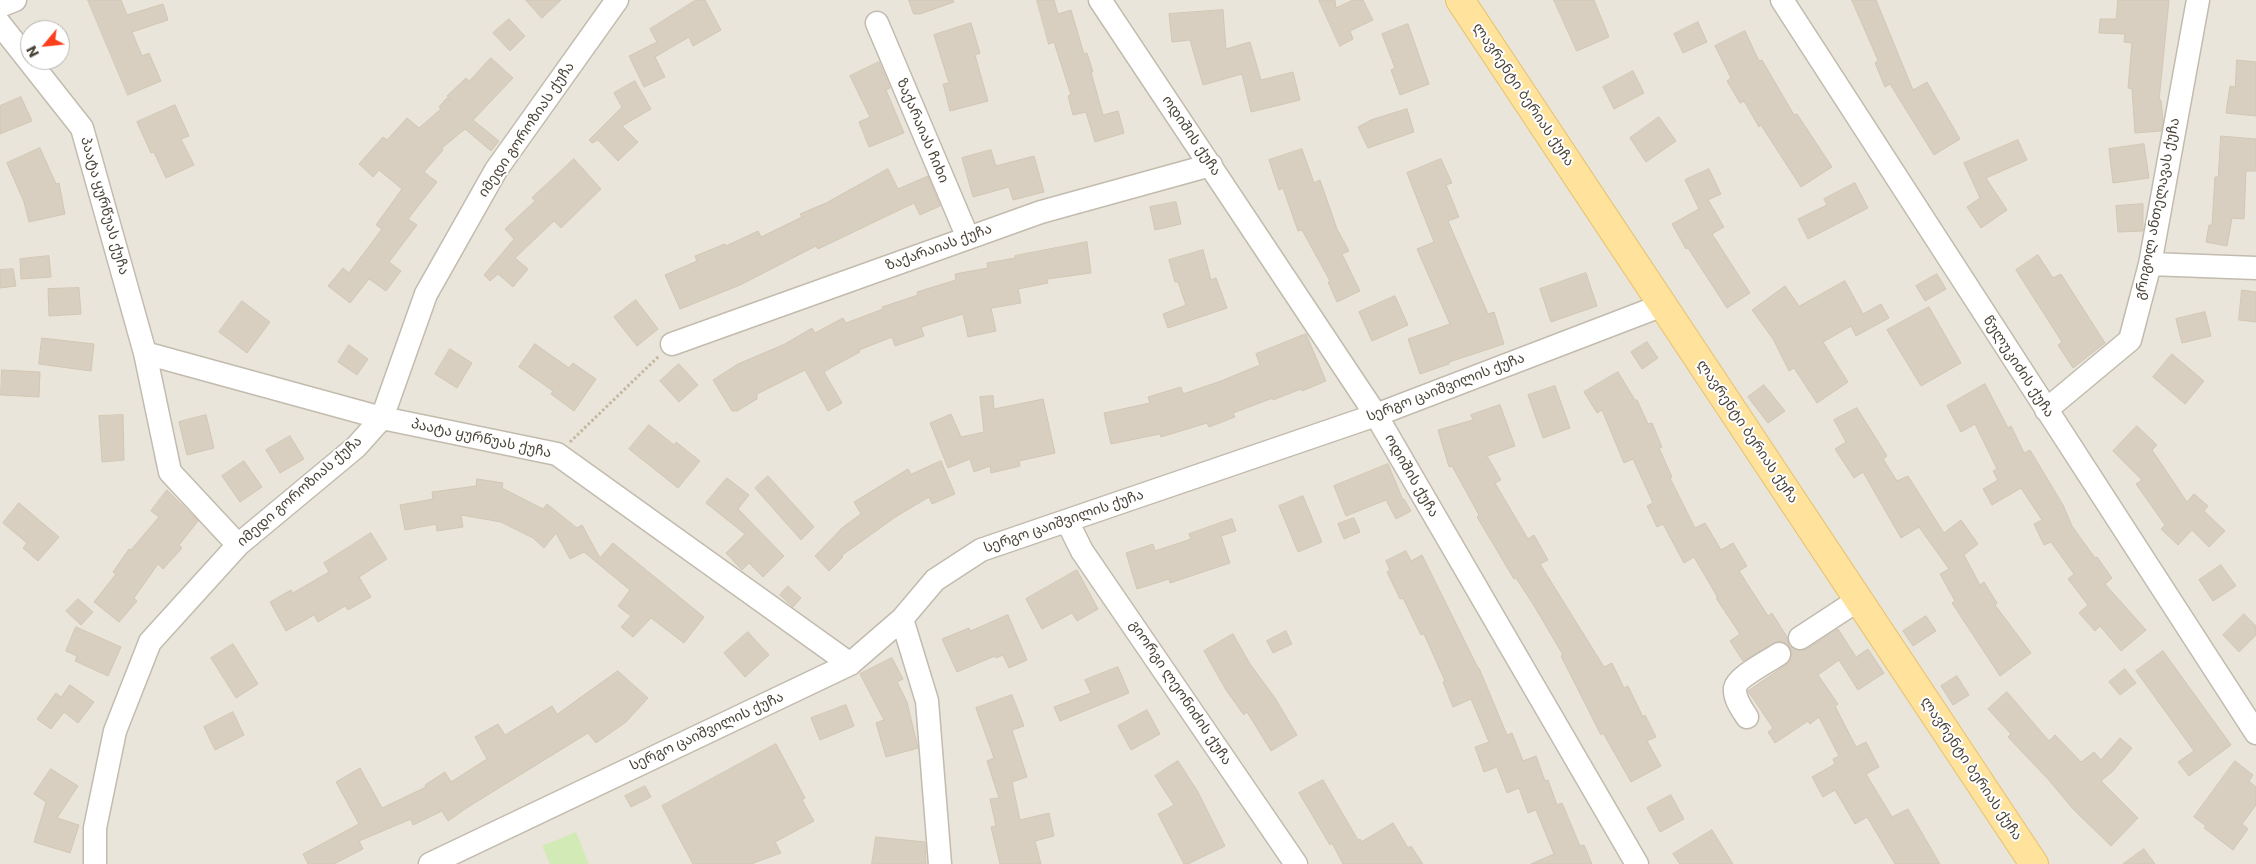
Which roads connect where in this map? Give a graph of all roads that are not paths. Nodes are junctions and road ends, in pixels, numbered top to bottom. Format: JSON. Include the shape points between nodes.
{"nodes":[{"id":1,"x":15,"y":0,"type":"edge"},
{"id":2,"x":617,"y":0,"type":"edge"},
{"id":3,"x":1100,"y":0,"type":"edge"},
{"id":4,"x":1460,"y":0,"type":"edge"},
{"id":5,"x":1782,"y":0,"type":"edge"},
{"id":6,"x":2198,"y":0,"type":"edge"},
{"id":7,"x":0,"y":6,"type":"edge"},
{"id":8,"x":876,"y":23,"type":"dead end"},
{"id":9,"x":0,"y":24,"type":"edge"},
{"id":10,"x":1211,"y":165,"type":"junction"},
{"id":11,"x":968,"y":238,"type":"junction"},
{"id":12,"x":2150,"y":264,"type":"junction"},
{"id":13,"x":2256,"y":268,"type":"edge"},
{"id":14,"x":1663,"y":306,"type":"junction"},
{"id":15,"x":672,"y":344,"type":"road end"},
{"id":16,"x":145,"y":353,"type":"junction"},
{"id":17,"x":2046,"y":410,"type":"junction"},
{"id":18,"x":1376,"y":415,"type":"junction"},
{"id":19,"x":382,"y":418,"type":"junction"},
{"id":20,"x":1066,"y":521,"type":"junction"},
{"id":21,"x":238,"y":545,"type":"junction"},
{"id":22,"x":1858,"y":600,"type":"junction"},
{"id":23,"x":902,"y":619,"type":"junction"},
{"id":24,"x":1800,"y":638,"type":"dead end"},
{"id":25,"x":1779,"y":654,"type":"dead end"},
{"id":26,"x":850,"y":664,"type":"junction"},
{"id":27,"x":1747,"y":717,"type":"dead end"},
{"id":28,"x":2256,"y":733,"type":"edge"},
{"id":29,"x":95,"y":864,"type":"edge"},
{"id":30,"x":430,"y":864,"type":"edge"},
{"id":31,"x":940,"y":864,"type":"edge"},
{"id":32,"x":1296,"y":864,"type":"edge"},
{"id":33,"x":1637,"y":864,"type":"edge"},
{"id":34,"x":2034,"y":864,"type":"edge"}],
"edges":[{"from":1,"to":7,"type":"street"},
{"from":2,"to":19,"type":"street","name":"იმედი გოროზიას ქუჩა","via":[[496,170],[440,269],[426,294]]},
{"from":3,"to":10,"type":"street","name":"ოდიშის ქუჩა"},
{"from":4,"to":14,"type":"main road","name":"ლავრენტი ბერიას ქუჩა"},
{"from":5,"to":17,"type":"street","name":"წულუკიძის ქუჩა"},
{"from":6,"to":12,"type":"street","name":"გრიგოლ ანთელავას ქუჩა"},
{"from":8,"to":11,"type":"street","name":"ზაქარაიას ჩიხი"},
{"from":9,"to":16,"type":"street","name":"პაატა ყურწუას ქუჩა","via":[[82,128]]},
{"from":10,"to":11,"type":"street","name":"ზაქარაიას ქუჩა","via":[[1040,212]]},
{"from":10,"to":18,"type":"street","name":"ოდიშის ქუჩა"},
{"from":11,"to":15,"type":"street","name":"ზაქარაიას ქუჩა"},
{"from":12,"to":13,"type":"street"},
{"from":12,"to":17,"type":"street","name":"გრიგოლ ანთელავას ქუჩა","via":[[2130,340]]},
{"from":14,"to":18,"type":"street","name":"სერგო ცაიშვილის ქუჩა"},
{"from":14,"to":22,"type":"main road","name":"ლავრენტი ბერიას ქუჩა"},
{"from":16,"to":19,"type":"street","name":"პაატა ყურწუას ქუჩა"},
{"from":16,"to":21,"type":"street","name":"პაატა ყურწუას ქუჩა","via":[[170,472]]},
{"from":17,"to":28,"type":"street","name":"წულუკიძის ქუჩა"},
{"from":18,"to":20,"type":"street","name":"სერგო ცაიშვილის ქუჩა"},
{"from":18,"to":33,"type":"street","name":"ოდიშის ქუჩა"},
{"from":19,"to":21,"type":"street","name":"იმედი გოროზიას ქუჩა","via":[[356,447]]},
{"from":19,"to":26,"type":"street","name":"პაატა ყურწუას ქუჩა","via":[[557,454]]},
{"from":20,"to":23,"type":"street","name":"სერგო ცაიშვილის ქუჩა","via":[[981,550],[935,580]]},
{"from":20,"to":32,"type":"street","name":"გიორგი ლეონიძის ქუჩა","via":[[1082,551]]},
{"from":21,"to":29,"type":"street","name":"იმედი გოროზიას ქუჩა","via":[[150,642],[115,731],[94,828]]},
{"from":22,"to":24,"type":"street"},
{"from":22,"to":34,"type":"main road","name":"ლავრენტი ბერიას ქუჩა"},
{"from":23,"to":26,"type":"street","name":"სერგო ცაიშვილის ქუჩა"},
{"from":23,"to":31,"type":"street","via":[[927,701]]},
{"from":25,"to":27,"type":"street","via":[[1740,680],[1735,687],[1736,699]]},
{"from":26,"to":30,"type":"street","name":"სერგო ცაიშვილის ქუჩა"}]}
